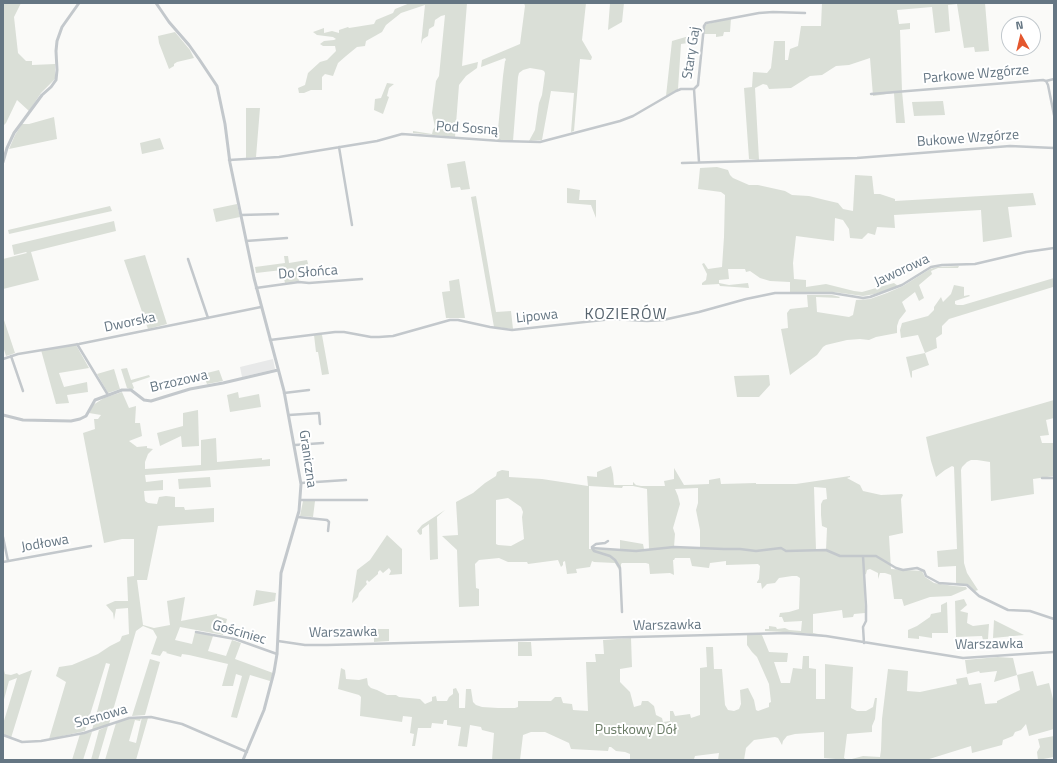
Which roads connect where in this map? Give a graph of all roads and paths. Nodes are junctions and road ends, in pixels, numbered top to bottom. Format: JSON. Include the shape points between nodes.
{"nodes":[{"id":1,"x":79,"y":3,"type":"edge"},
{"id":2,"x":156,"y":3,"type":"edge"},
{"id":3,"x":805,"y":13,"type":"dead end"},
{"id":4,"x":1054,"y":79,"type":"edge"},
{"id":5,"x":1046,"y":81,"type":"junction"},
{"id":6,"x":694,"y":89,"type":"junction"},
{"id":7,"x":872,"y":94,"type":"dead end"},
{"id":8,"x":1054,"y":116,"type":"edge"},
{"id":9,"x":339,"y":147,"type":"junction"},
{"id":10,"x":1054,"y":148,"type":"edge"},
{"id":11,"x":229,"y":160,"type":"junction"},
{"id":12,"x":3,"y":162,"type":"edge"},
{"id":13,"x":700,"y":162,"type":"junction"},
{"id":14,"x":682,"y":163,"type":"dead end"},
{"id":15,"x":278,"y":214,"type":"dead end"},
{"id":16,"x":241,"y":215,"type":"junction"},
{"id":17,"x":352,"y":225,"type":"dead end"},
{"id":18,"x":287,"y":238,"type":"dead end"},
{"id":19,"x":246,"y":241,"type":"junction"},
{"id":20,"x":1054,"y":248,"type":"edge"},
{"id":21,"x":188,"y":259,"type":"dead end"},
{"id":22,"x":362,"y":279,"type":"dead end"},
{"id":23,"x":256,"y":288,"type":"junction"},
{"id":24,"x":806,"y":293,"type":"joint"},
{"id":25,"x":261,"y":306,"type":"junction"},
{"id":26,"x":208,"y":318,"type":"junction"},
{"id":27,"x":270,"y":340,"type":"junction"},
{"id":28,"x":77,"y":344,"type":"junction"},
{"id":29,"x":11,"y":356,"type":"junction"},
{"id":30,"x":3,"y":359,"type":"edge"},
{"id":31,"x":278,"y":370,"type":"junction"},
{"id":32,"x":309,"y":390,"type":"dead end"},
{"id":33,"x":23,"y":391,"type":"dead end"},
{"id":34,"x":284,"y":392,"type":"junction"},
{"id":35,"x":108,"y":395,"type":"junction"},
{"id":36,"x":3,"y":414,"type":"edge"},
{"id":37,"x":289,"y":415,"type":"junction"},
{"id":38,"x":320,"y":424,"type":"dead end"},
{"id":39,"x":323,"y":443,"type":"dead end"},
{"id":40,"x":294,"y":445,"type":"junction"},
{"id":41,"x":1042,"y":478,"type":"dead end"},
{"id":42,"x":1054,"y":478,"type":"edge"},
{"id":43,"x":346,"y":480,"type":"dead end"},
{"id":44,"x":301,"y":482,"type":"junction"},
{"id":45,"x":301,"y":500,"type":"junction"},
{"id":46,"x":367,"y":500,"type":"dead end"},
{"id":47,"x":298,"y":517,"type":"junction"},
{"id":48,"x":328,"y":531,"type":"dead end"},
{"id":49,"x":3,"y":537,"type":"edge"},
{"id":50,"x":608,"y":541,"type":"dead end"},
{"id":51,"x":91,"y":546,"type":"dead end"},
{"id":52,"x":592,"y":548,"type":"junction"},
{"id":53,"x":863,"y":556,"type":"junction"},
{"id":54,"x":8,"y":561,"type":"junction"},
{"id":55,"x":3,"y":562,"type":"edge"},
{"id":56,"x":622,"y":612,"type":"dead end"},
{"id":57,"x":1054,"y":619,"type":"edge"},
{"id":58,"x":196,"y":632,"type":"dead end"},
{"id":59,"x":278,"y":641,"type":"junction"},
{"id":60,"x":864,"y":643,"type":"junction"},
{"id":61,"x":1054,"y":652,"type":"edge"},
{"id":62,"x":277,"y":654,"type":"junction"},
{"id":63,"x":3,"y":735,"type":"edge"},
{"id":64,"x":247,"y":752,"type":"junction"},
{"id":65,"x":243,"y":760,"type":"edge"}],
"edges":[{"from":1,"to":12,"type":"street","via":[[62,27],[57,41],[56,80],[14,133]]},
{"from":2,"to":11,"type":"street","name":"Graniczna","via":[[217,86],[226,126]]},
{"from":3,"to":6,"type":"street","name":"Stary Gaj","via":[[759,13],[706,23],[698,85]]},
{"from":4,"to":5,"type":"street"},
{"from":5,"to":7,"type":"street","name":"Parkowe Wzgórze"},
{"from":5,"to":8,"type":"street","name":"Parkowe Wzgórze"},
{"from":6,"to":9,"type":"street","name":"Pod Sosną","via":[[676,91],[620,121],[540,142],[402,134]]},
{"from":6,"to":13,"type":"street"},
{"from":9,"to":11,"type":"street","name":"Pod Sosną","via":[[279,157]]},
{"from":9,"to":17,"type":"street"},
{"from":10,"to":13,"type":"street","name":"Bukowe Wzgórze","via":[[1010,146],[857,158]]},
{"from":11,"to":16,"type":"street","name":"Graniczna"},
{"from":13,"to":14,"type":"street","name":"Bukowe Wzgórze"},
{"from":15,"to":16,"type":"street"},
{"from":16,"to":19,"type":"street","name":"Graniczna"},
{"from":18,"to":19,"type":"street"},
{"from":19,"to":23,"type":"street","name":"Graniczna"},
{"from":20,"to":24,"type":"street","name":"Jaworowa","via":[[975,264],[931,267],[902,285],[870,297]]},
{"from":21,"to":26,"type":"street"},
{"from":22,"to":23,"type":"street","name":"Do Słońca","via":[[299,282]]},
{"from":23,"to":25,"type":"street","name":"Graniczna"},
{"from":24,"to":27,"type":"street","name":"Lipowa","via":[[770,293],[663,320],[612,320],[508,330],[450,320],[393,336],[371,337],[344,332]]},
{"from":25,"to":26,"type":"street","name":"Dworska"},
{"from":25,"to":27,"type":"street","name":"Graniczna"},
{"from":26,"to":28,"type":"street","name":"Dworska"},
{"from":27,"to":31,"type":"street","name":"Graniczna"},
{"from":28,"to":29,"type":"street","name":"Dworska"},
{"from":28,"to":35,"type":"street"},
{"from":29,"to":30,"type":"street","name":"Dworska"},
{"from":29,"to":33,"type":"street"},
{"from":31,"to":34,"type":"street","name":"Graniczna"},
{"from":31,"to":35,"type":"street","name":"Brzozowa","via":[[186,390],[151,401],[144,400],[131,390]]},
{"from":32,"to":34,"type":"street"},
{"from":34,"to":37,"type":"street","name":"Graniczna"},
{"from":35,"to":36,"type":"street","name":"Brzozowa","via":[[95,400],[86,416],[80,419],[30,420]]},
{"from":37,"to":38,"type":"street","via":[[319,413]]},
{"from":37,"to":40,"type":"street","name":"Graniczna"},
{"from":39,"to":40,"type":"street"},
{"from":40,"to":44,"type":"street","name":"Graniczna"},
{"from":41,"to":42,"type":"street"},
{"from":43,"to":44,"type":"street"},
{"from":44,"to":45,"type":"street","name":"Graniczna"},
{"from":45,"to":46,"type":"street"},
{"from":45,"to":47,"type":"street","name":"Graniczna"},
{"from":47,"to":48,"type":"street","via":[[327,520]]},
{"from":47,"to":59,"type":"street","name":"Graniczna","via":[[281,573]]},
{"from":49,"to":54,"type":"street"},
{"from":50,"to":52,"type":"street","via":[[596,544]]},
{"from":51,"to":54,"type":"street","name":"Jodłowa"},
{"from":52,"to":53,"type":"street","via":[[636,551],[674,547],[756,551],[780,548],[786,551],[826,550],[840,556]]},
{"from":52,"to":56,"type":"street","via":[[610,556],[620,568]]},
{"from":53,"to":57,"type":"street","via":[[876,556],[903,570],[917,568],[939,583],[967,585],[979,596],[1008,610],[1030,611]]},
{"from":53,"to":60,"type":"street","via":[[866,606]]},
{"from":54,"to":55,"type":"street","name":"Jodłowa"},
{"from":58,"to":62,"type":"street","name":"Gościniec","via":[[235,639]]},
{"from":59,"to":60,"type":"street","name":"Warszawka","via":[[327,645],[786,633],[826,636]]},
{"from":59,"to":62,"type":"street","name":"Graniczna"},
{"from":60,"to":61,"type":"street","name":"Warszawka","via":[[963,658]]},
{"from":62,"to":64,"type":"street","name":"Graniczna","via":[[264,710]]},
{"from":63,"to":64,"type":"street","name":"Sosnowa","via":[[22,742],[41,741],[84,733],[129,718],[151,717],[182,724]]},
{"from":64,"to":65,"type":"street","name":"Graniczna"}]}
